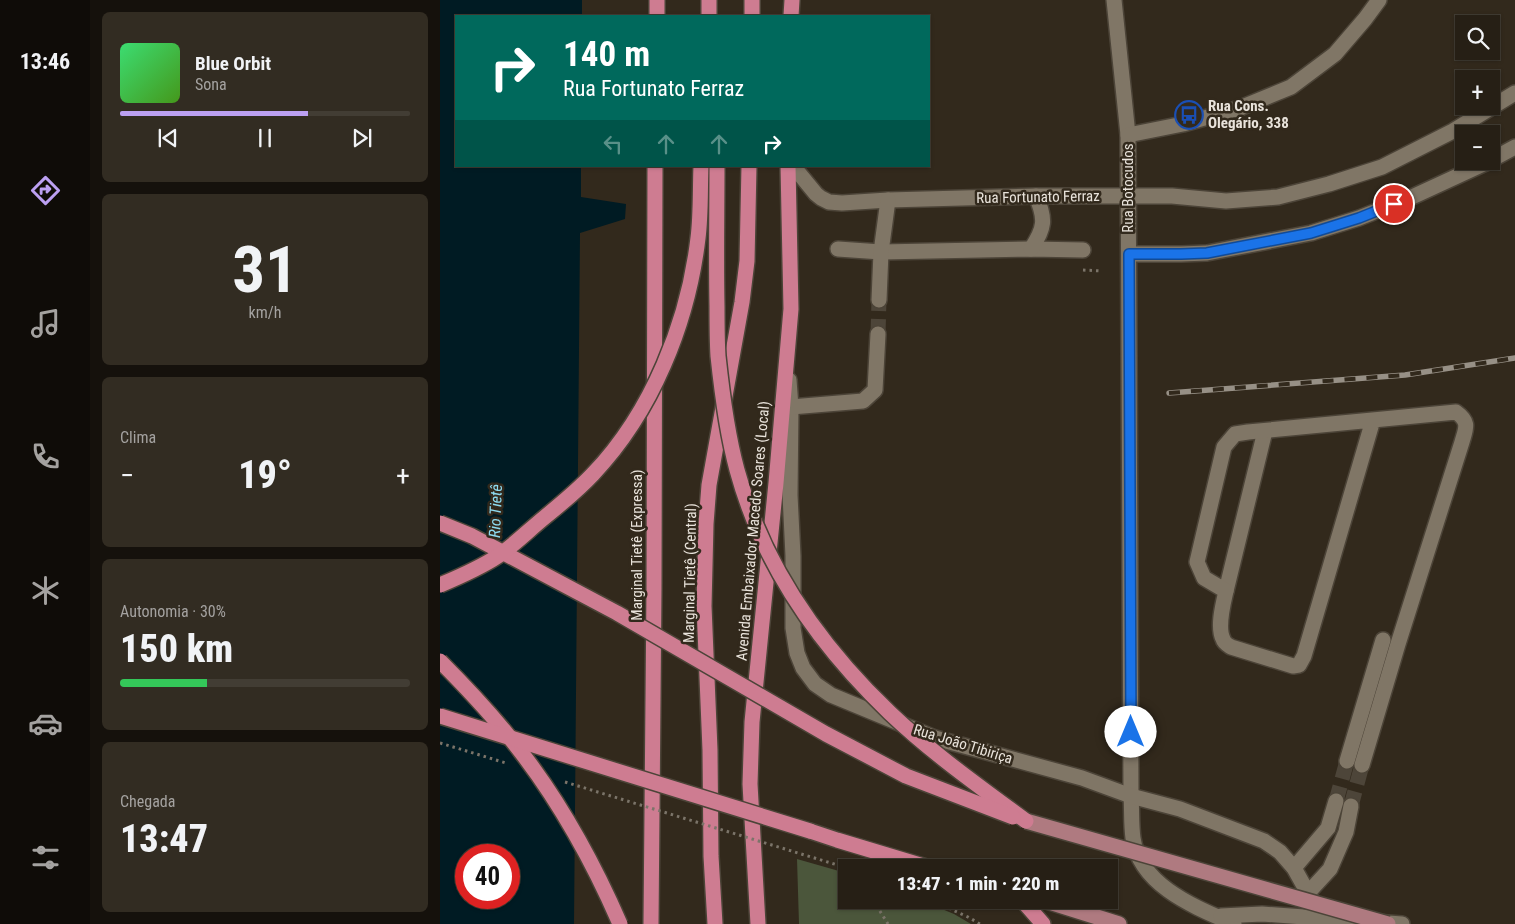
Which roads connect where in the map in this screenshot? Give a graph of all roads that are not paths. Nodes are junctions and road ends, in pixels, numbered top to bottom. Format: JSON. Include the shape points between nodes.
{"nodes":[{"id":1,"x":657,"y":0,"type":"edge"},
{"id":2,"x":709,"y":0,"type":"edge"},
{"id":3,"x":752,"y":0,"type":"edge"},
{"id":4,"x":792,"y":0,"type":"edge"},
{"id":5,"x":1114,"y":0,"type":"edge"},
{"id":6,"x":1379,"y":0,"type":"edge"},
{"id":7,"x":657,"y":15,"type":"edge"},
{"id":8,"x":709,"y":15,"type":"edge"},
{"id":9,"x":752,"y":15,"type":"edge"},
{"id":10,"x":791,"y":15,"type":"edge"},
{"id":11,"x":1515,"y":93,"type":"edge"},
{"id":12,"x":1128,"y":135,"type":"junction"},
{"id":13,"x":1515,"y":146,"type":"edge"},
{"id":14,"x":1500,"y":155,"type":"edge"},
{"id":15,"x":655,"y":167,"type":"edge"},
{"id":16,"x":701,"y":167,"type":"edge"},
{"id":17,"x":717,"y":167,"type":"edge"},
{"id":18,"x":750,"y":167,"type":"edge"},
{"id":19,"x":788,"y":167,"type":"edge"},
{"id":20,"x":794,"y":167,"type":"edge"},
{"id":21,"x":1470,"y":170,"type":"edge"},
{"id":22,"x":1036,"y":196,"type":"junction"},
{"id":23,"x":1128,"y":196,"type":"junction"},
{"id":24,"x":888,"y":200,"type":"junction"},
{"id":25,"x":838,"y":249,"type":"dead end"},
{"id":26,"x":1031,"y":249,"type":"junction"},
{"id":27,"x":1083,"y":250,"type":"dead end"},
{"id":28,"x":881,"y":252,"type":"junction"},
{"id":29,"x":1129,"y":254,"type":"junction"},
{"id":30,"x":879,"y":300,"type":"tunnel mouth"},
{"id":31,"x":878,"y":334,"type":"tunnel mouth"},
{"id":32,"x":788,"y":354,"type":"junction"},
{"id":33,"x":791,"y":407,"type":"junction"},
{"id":34,"x":1373,"y":420,"type":"junction"},
{"id":35,"x":1265,"y":431,"type":"junction"},
{"id":36,"x":440,"y":523,"type":"edge"},
{"id":37,"x":440,"y":585,"type":"edge"},
{"id":38,"x":1226,"y":592,"type":"junction"},
{"id":39,"x":1383,"y":640,"type":"dead end"},
{"id":40,"x":440,"y":661,"type":"edge"},
{"id":41,"x":440,"y":716,"type":"edge"},
{"id":42,"x":1347,"y":761,"type":"tunnel mouth"},
{"id":43,"x":1362,"y":765,"type":"tunnel mouth"},
{"id":44,"x":1131,"y":796,"type":"junction"},
{"id":45,"x":1336,"y":801,"type":"tunnel mouth"},
{"id":46,"x":1351,"y":806,"type":"tunnel mouth"},
{"id":47,"x":1026,"y":822,"type":"junction"},
{"id":48,"x":900,"y":859,"type":"edge"},
{"id":49,"x":1294,"y":868,"type":"junction"},
{"id":50,"x":1308,"y":893,"type":"junction"},
{"id":51,"x":1030,"y":909,"type":"edge"},
{"id":52,"x":1071,"y":909,"type":"edge"},
{"id":53,"x":1217,"y":917,"type":"junction"},
{"id":54,"x":1324,"y":922,"type":"edge"},
{"id":55,"x":620,"y":924,"type":"edge"},
{"id":56,"x":651,"y":924,"type":"edge"},
{"id":57,"x":715,"y":924,"type":"edge"},
{"id":58,"x":760,"y":924,"type":"edge"},
{"id":59,"x":1043,"y":924,"type":"edge"},
{"id":60,"x":1118,"y":924,"type":"edge"},
{"id":61,"x":1234,"y":924,"type":"edge"},
{"id":62,"x":1388,"y":924,"type":"edge"},
{"id":63,"x":1402,"y":924,"type":"edge"}],
"edges":[{"from":1,"to":7,"type":"highway"},
{"from":2,"to":8,"type":"highway"},
{"from":3,"to":9,"type":"highway"},
{"from":4,"to":10,"type":"highway"},
{"from":5,"to":12,"type":"street","name":"Rua Botocudos"},
{"from":6,"to":12,"type":"street","via":[[1335,54],[1291,87],[1240,108]]},
{"from":11,"to":23,"type":"street","name":"Rua Fortunato Ferraz","via":[[1453,131],[1382,167],[1329,184],[1278,197],[1226,201]]},
{"from":12,"to":23,"type":"street","name":"Rua Botocudos"},
{"from":13,"to":14,"type":"street"},
{"from":15,"to":56,"type":"highway","name":"Marginal Tietê (Expressa)"},
{"from":16,"to":37,"type":"highway","bridge":true,"via":[[699,238],[688,295],[664,365],[624,436],[594,474],[498,556]]},
{"from":17,"to":47,"type":"highway","bridge":true,"via":[[718,353],[722,392],[737,470],[766,548],[785,586],[840,661],[890,713],[932,750]]},
{"from":18,"to":57,"type":"highway","name":"Marginal Tietê (Central)","via":[[745,278],[709,485],[706,524],[704,606]]},
{"from":19,"to":32,"type":"highway","name":"Avenida Embaixador Macedo Soares (Local)","via":[[791,309]]},
{"from":20,"to":24,"type":"street","name":"Rua Fortunato Ferraz","via":[[816,194],[829,202]]},
{"from":21,"to":29,"type":"street","via":[[1359,218],[1311,233],[1207,253]]},
{"from":22,"to":23,"type":"street","name":"Rua Fortunato Ferraz"},
{"from":22,"to":24,"type":"street","name":"Rua Fortunato Ferraz"},
{"from":22,"to":26,"type":"street","via":[[1043,224]]},
{"from":23,"to":29,"type":"street","name":"Rua Botocudos"},
{"from":24,"to":28,"type":"street"},
{"from":25,"to":28,"type":"street"},
{"from":26,"to":27,"type":"street"},
{"from":26,"to":28,"type":"street"},
{"from":28,"to":30,"type":"street"},
{"from":29,"to":44,"type":"street","name":"Rua Botocudos"},
{"from":31,"to":33,"type":"street","via":[[875,390],[863,401]]},
{"from":32,"to":33,"type":"street","name":"Rua João Tibiriça"},
{"from":32,"to":58,"type":"highway","name":"Avenida Embaixador Macedo Soares (Local)","via":[[752,722],[750,784]]},
{"from":33,"to":44,"type":"street","name":"Rua João Tibiriça","via":[[793,628],[797,653],[815,684],[831,695],[935,738],[1082,778]]},
{"from":34,"to":35,"type":"street"},
{"from":34,"to":38,"type":"street","via":[[1299,665],[1231,648],[1224,642],[1220,611]]},
{"from":34,"to":43,"type":"street","via":[[1456,412],[1463,417],[1466,426]]},
{"from":35,"to":38,"type":"street"},
{"from":35,"to":38,"type":"street","via":[[1235,434],[1224,447],[1197,562],[1204,578]]},
{"from":36,"to":47,"type":"highway","bridge":true,"via":[[472,536],[617,613],[826,734],[906,776]]},
{"from":39,"to":42,"type":"street"},
{"from":40,"to":55,"type":"highway","bridge":true,"via":[[522,752],[584,849]]},
{"from":41,"to":48,"type":"highway","bridge":true},
{"from":44,"to":49,"type":"street","name":"Rua João Tibiriça","via":[[1180,809],[1264,840]]},
{"from":44,"to":53,"type":"street","name":"Rua Botocudos","via":[[1133,840],[1150,874],[1167,890]]},
{"from":45,"to":49,"type":"street","via":[[1328,828]]},
{"from":46,"to":50,"type":"street","via":[[1346,832],[1330,868]]},
{"from":47,"to":62,"type":"main road","bridge":true},
{"from":49,"to":50,"type":"street","name":"Rua João Tibiriça"},
{"from":50,"to":54,"type":"street","name":"Rua João Tibiriça"},
{"from":51,"to":59,"type":"highway"},
{"from":52,"to":60,"type":"main road"},
{"from":53,"to":54,"type":"street","via":[[1262,914]]},
{"from":53,"to":61,"type":"street","name":"Rua Botocudos"},
{"from":54,"to":63,"type":"street"}]}
